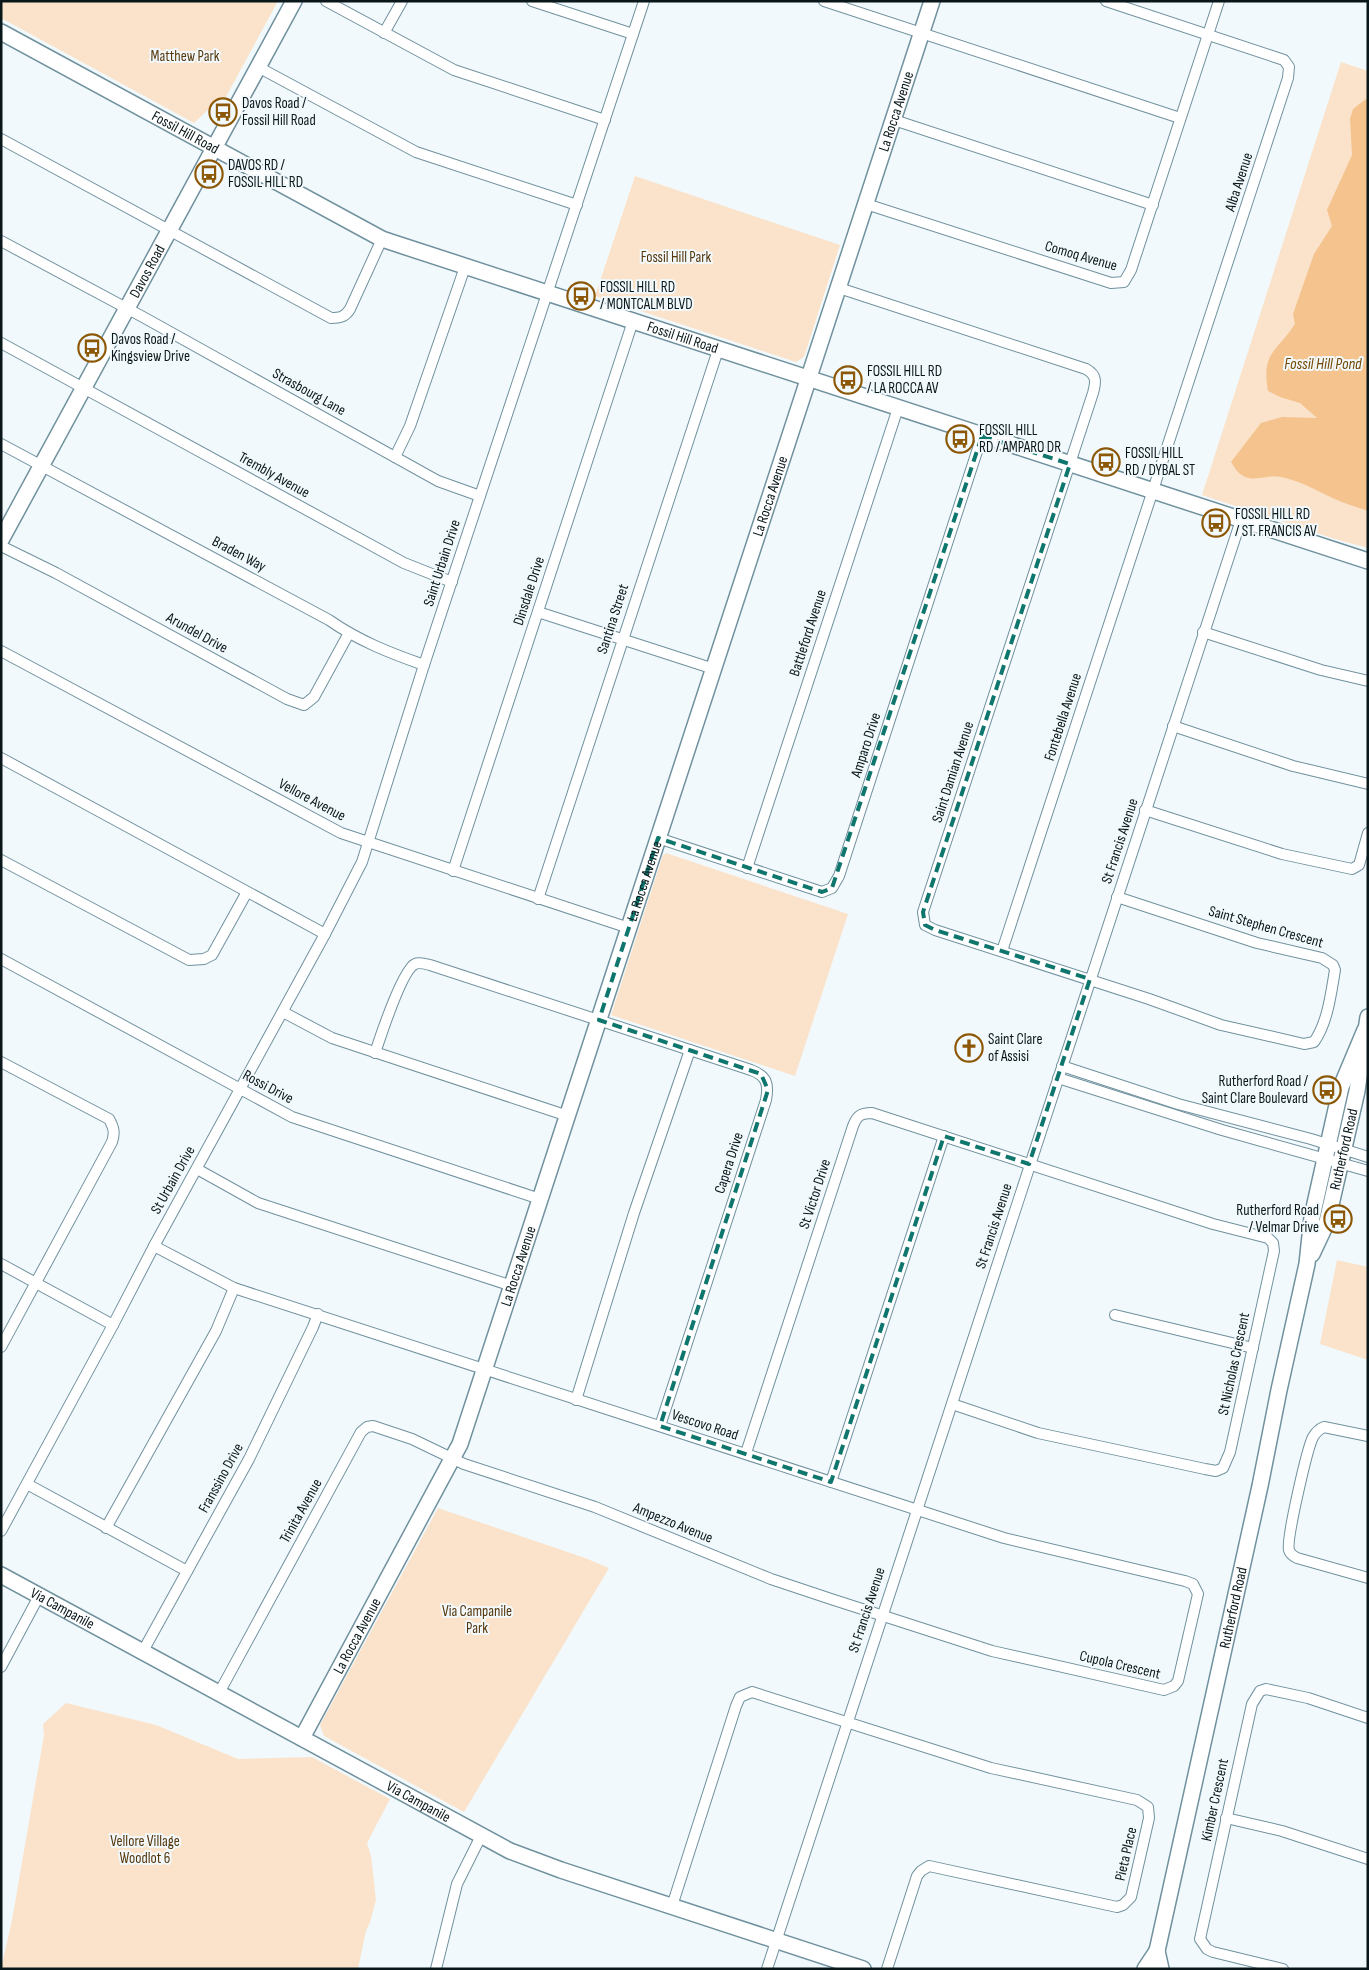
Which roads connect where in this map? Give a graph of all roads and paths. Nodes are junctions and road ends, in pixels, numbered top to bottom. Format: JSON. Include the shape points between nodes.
{"nodes":[{"id":1,"x":294,"y":1,"type":"edge"},
{"id":2,"x":326,"y":1,"type":"edge"},
{"id":3,"x":402,"y":1,"type":"edge"},
{"id":4,"x":532,"y":1,"type":"edge"},
{"id":5,"x":644,"y":1,"type":"edge"},
{"id":6,"x":932,"y":1,"type":"edge"},
{"id":7,"x":1106,"y":1,"type":"edge"},
{"id":8,"x":1219,"y":1,"type":"edge"},
{"id":9,"x":830,"y":2,"type":"edge"},
{"id":10,"x":1124,"y":4,"type":"edge"},
{"id":11,"x":1,"y":32,"type":"edge"},
{"id":12,"x":384,"y":33,"type":"junction"},
{"id":13,"x":633,"y":34,"type":"junction"},
{"id":14,"x":922,"y":34,"type":"junction"},
{"id":15,"x":1208,"y":35,"type":"junction"},
{"id":16,"x":258,"y":67,"type":"junction"},
{"id":17,"x":1180,"y":118,"type":"junction"},
{"id":18,"x":605,"y":120,"type":"junction"},
{"id":19,"x":894,"y":120,"type":"junction"},
{"id":20,"x":1,"y":139,"type":"edge"},
{"id":21,"x":214,"y":148,"type":"junction"},
{"id":22,"x":866,"y":204,"type":"junction"},
{"id":23,"x":577,"y":205,"type":"junction"},
{"id":24,"x":1153,"y":205,"type":"junction"},
{"id":25,"x":169,"y":230,"type":"junction"},
{"id":26,"x":382,"y":239,"type":"junction"},
{"id":27,"x":1,"y":242,"type":"edge"},
{"id":28,"x":465,"y":267,"type":"junction"},
{"id":29,"x":839,"y":288,"type":"junction"},
{"id":30,"x":548,"y":294,"type":"junction"},
{"id":31,"x":126,"y":308,"type":"junction"},
{"id":32,"x":633,"y":321,"type":"junction"},
{"id":33,"x":1,"y":343,"type":"edge"},
{"id":34,"x":718,"y":350,"type":"junction"},
{"id":35,"x":809,"y":379,"type":"junction"},
{"id":36,"x":84,"y":388,"type":"junction"},
{"id":37,"x":898,"y":408,"type":"junction"},
{"id":38,"x":982,"y":436,"type":"junction"},
{"id":39,"x":1,"y":444,"type":"edge"},
{"id":40,"x":395,"y":457,"type":"junction"},
{"id":41,"x":1070,"y":464,"type":"junction"},
{"id":42,"x":41,"y":466,"type":"junction"},
{"id":43,"x":1153,"y":492,"type":"junction"},
{"id":44,"x":480,"y":496,"type":"junction"},
{"id":45,"x":1240,"y":520,"type":"junction"},
{"id":46,"x":1,"y":540,"type":"edge"},
{"id":47,"x":1,"y":546,"type":"edge"},
{"id":48,"x":1368,"y":561,"type":"edge"},
{"id":49,"x":452,"y":582,"type":"junction"},
{"id":50,"x":538,"y":612,"type":"junction"},
{"id":51,"x":1203,"y":632,"type":"junction"},
{"id":52,"x":348,"y":634,"type":"junction"},
{"id":53,"x":623,"y":639,"type":"junction"},
{"id":54,"x":1,"y":651,"type":"edge"},
{"id":55,"x":424,"y":665,"type":"junction"},
{"id":56,"x":714,"y":669,"type":"junction"},
{"id":57,"x":1368,"y":681,"type":"edge"},
{"id":58,"x":1173,"y":726,"type":"junction"},
{"id":59,"x":1,"y":758,"type":"edge"},
{"id":60,"x":1368,"y":784,"type":"edge"},
{"id":61,"x":1145,"y":810,"type":"junction"},
{"id":62,"x":1368,"y":833,"type":"edge"},
{"id":63,"x":658,"y":838,"type":"junction"},
{"id":64,"x":368,"y":843,"type":"junction"},
{"id":65,"x":1,"y":860,"type":"edge"},
{"id":66,"x":747,"y":868,"type":"junction"},
{"id":67,"x":453,"y":871,"type":"junction"},
{"id":68,"x":247,"y":892,"type":"junction"},
{"id":69,"x":1117,"y":897,"type":"junction"},
{"id":70,"x":538,"y":899,"type":"junction"},
{"id":71,"x":629,"y":928,"type":"junction"},
{"id":72,"x":326,"y":934,"type":"junction"},
{"id":73,"x":1002,"y":951,"type":"junction"},
{"id":74,"x":1,"y":959,"type":"edge"},
{"id":75,"x":1090,"y":980,"type":"junction"},
{"id":76,"x":283,"y":1012,"type":"junction"},
{"id":77,"x":599,"y":1020,"type":"junction"},
{"id":78,"x":1366,"y":1024,"type":"edge"},
{"id":79,"x":690,"y":1050,"type":"junction"},
{"id":80,"x":375,"y":1053,"type":"junction"},
{"id":81,"x":1,"y":1062,"type":"edge"},
{"id":82,"x":1062,"y":1066,"type":"junction"},
{"id":83,"x":1058,"y":1078,"type":"junction"},
{"id":84,"x":241,"y":1089,"type":"junction"},
{"id":85,"x":568,"y":1116,"type":"junction"},
{"id":86,"x":944,"y":1136,"type":"junction"},
{"id":87,"x":1327,"y":1151,"type":"junction"},
{"id":88,"x":1342,"y":1156,"type":"junction"},
{"id":89,"x":1368,"y":1157,"type":"edge"},
{"id":90,"x":1030,"y":1164,"type":"junction"},
{"id":91,"x":197,"y":1169,"type":"junction"},
{"id":92,"x":1368,"y":1170,"type":"edge"},
{"id":93,"x":540,"y":1199,"type":"junction"},
{"id":94,"x":154,"y":1246,"type":"junction"},
{"id":95,"x":1,"y":1264,"type":"edge"},
{"id":96,"x":1307,"y":1264,"type":"junction"},
{"id":97,"x":36,"y":1283,"type":"junction"},
{"id":98,"x":512,"y":1286,"type":"junction"},
{"id":99,"x":234,"y":1288,"type":"junction"},
{"id":100,"x":318,"y":1314,"type":"junction"},
{"id":101,"x":1115,"y":1315,"type":"dead end"},
{"id":102,"x":113,"y":1325,"type":"junction"},
{"id":103,"x":1,"y":1348,"type":"edge"},
{"id":104,"x":1253,"y":1348,"type":"junction"},
{"id":105,"x":485,"y":1368,"type":"junction"},
{"id":106,"x":576,"y":1400,"type":"junction"},
{"id":107,"x":952,"y":1404,"type":"junction"},
{"id":108,"x":660,"y":1426,"type":"junction"},
{"id":109,"x":1368,"y":1436,"type":"edge"},
{"id":110,"x":746,"y":1453,"type":"junction"},
{"id":111,"x":453,"y":1458,"type":"junction"},
{"id":112,"x":831,"y":1482,"type":"junction"},
{"id":113,"x":27,"y":1484,"type":"junction"},
{"id":114,"x":916,"y":1510,"type":"junction"},
{"id":115,"x":106,"y":1528,"type":"junction"},
{"id":116,"x":1,"y":1530,"type":"edge"},
{"id":117,"x":187,"y":1571,"type":"junction"},
{"id":118,"x":1,"y":1575,"type":"edge"},
{"id":119,"x":1368,"y":1578,"type":"edge"},
{"id":120,"x":39,"y":1596,"type":"junction"},
{"id":121,"x":882,"y":1616,"type":"junction"},
{"id":122,"x":143,"y":1651,"type":"junction"},
{"id":123,"x":1,"y":1667,"type":"edge"},
{"id":124,"x":220,"y":1693,"type":"junction"},
{"id":125,"x":1368,"y":1718,"type":"edge"},
{"id":126,"x":847,"y":1721,"type":"junction"},
{"id":127,"x":302,"y":1738,"type":"junction"},
{"id":128,"x":1226,"y":1818,"type":"junction"},
{"id":129,"x":481,"y":1836,"type":"junction"},
{"id":130,"x":1368,"y":1859,"type":"edge"},
{"id":131,"x":672,"y":1906,"type":"junction"},
{"id":132,"x":776,"y":1940,"type":"junction"},
{"id":133,"x":1157,"y":1951,"type":"junction"},
{"id":134,"x":436,"y":1969,"type":"edge"},
{"id":135,"x":767,"y":1969,"type":"edge"},
{"id":136,"x":863,"y":1969,"type":"edge"},
{"id":137,"x":887,"y":1969,"type":"edge"},
{"id":138,"x":1145,"y":1969,"type":"edge"},
{"id":139,"x":1161,"y":1969,"type":"edge"},
{"id":140,"x":1283,"y":1969,"type":"edge"}],
"edges":[{"from":1,"to":16,"type":"street","name":"Davos Road"},
{"from":2,"to":12,"type":"street"},
{"from":3,"to":12,"type":"street"},
{"from":4,"to":13,"type":"street"},
{"from":5,"to":13,"type":"street","name":"Saint Urbain Drive"},
{"from":6,"to":14,"type":"street","name":"La Rocca Avenue"},
{"from":7,"to":10,"type":"street","name":"Alba Avenue"},
{"from":8,"to":15,"type":"street","name":"Comoq Avenue"},
{"from":9,"to":14,"type":"street"},
{"from":10,"to":15,"type":"street","name":"Alba Avenue"},
{"from":11,"to":21,"type":"street","name":"Fossil Hill Road"},
{"from":12,"to":18,"type":"street","via":[[454,70]]},
{"from":13,"to":18,"type":"street","name":"Saint Urbain Drive"},
{"from":14,"to":17,"type":"street"},
{"from":14,"to":19,"type":"street","name":"La Rocca Avenue"},
{"from":15,"to":17,"type":"street","name":"Comoq Avenue"},
{"from":15,"to":43,"type":"street","name":"Alba Avenue","via":[[1284,60],[1289,67],[1288,78]]},
{"from":16,"to":21,"type":"street","name":"Davos Road"},
{"from":16,"to":23,"type":"street","via":[[416,152]]},
{"from":17,"to":24,"type":"street","name":"Comoq Avenue"},
{"from":18,"to":23,"type":"street","name":"Saint Urbain Drive"},
{"from":19,"to":22,"type":"street","name":"La Rocca Avenue"},
{"from":19,"to":24,"type":"street"},
{"from":20,"to":25,"type":"street"},
{"from":21,"to":25,"type":"street","name":"Davos Road"},
{"from":21,"to":26,"type":"street","name":"Fossil Hill Road"},
{"from":22,"to":24,"type":"street","name":"Comoq Avenue","via":[[1117,284],[1128,278]]},
{"from":22,"to":29,"type":"street","name":"La Rocca Avenue"},
{"from":23,"to":30,"type":"street","name":"Saint Urbain Drive"},
{"from":25,"to":26,"type":"street","via":[[331,318],[347,315]]},
{"from":25,"to":31,"type":"street","name":"Davos Road"},
{"from":26,"to":28,"type":"street","name":"Fossil Hill Road"},
{"from":27,"to":31,"type":"street","name":"Strasbourg Lane"},
{"from":28,"to":30,"type":"street","name":"Fossil Hill Road"},
{"from":28,"to":40,"type":"street","via":[[410,426]]},
{"from":29,"to":35,"type":"street","name":"La Rocca Avenue"},
{"from":29,"to":41,"type":"street","via":[[1094,374],[1096,385]]},
{"from":30,"to":32,"type":"street","name":"Fossil Hill Road"},
{"from":30,"to":44,"type":"street","name":"Saint Urbain Drive"},
{"from":31,"to":36,"type":"street","name":"Davos Road"},
{"from":31,"to":40,"type":"street","name":"Strasbourg Lane"},
{"from":32,"to":34,"type":"street","name":"Fossil Hill Road"},
{"from":32,"to":50,"type":"street","name":"Dinsdale Drive"},
{"from":33,"to":36,"type":"street","name":"Trembly Avenue"},
{"from":34,"to":35,"type":"street","name":"Fossil Hill Road"},
{"from":34,"to":53,"type":"street","name":"Santina Street"},
{"from":35,"to":37,"type":"street","name":"Fossil Hill Road"},
{"from":35,"to":56,"type":"street","name":"La Rocca Avenue"},
{"from":36,"to":42,"type":"street","name":"Davos Road"},
{"from":36,"to":49,"type":"street","name":"Trembly Avenue","via":[[404,563]]},
{"from":37,"to":38,"type":"street","name":"Fossil Hill Road"},
{"from":37,"to":66,"type":"street","name":"Battleford Avenue"},
{"from":38,"to":41,"type":"street","name":"Fossil Hill Road"},
{"from":38,"to":66,"type":"street","name":"Amparo Drive","via":[[839,876],[832,888],[822,892]]},
{"from":39,"to":42,"type":"street","name":"Braden Way"},
{"from":40,"to":44,"type":"street","name":"Strasbourg Lane","via":[[445,484]]},
{"from":41,"to":43,"type":"street","name":"Fossil Hill Road"},
{"from":41,"to":73,"type":"street","name":"Saint Damian Avenue","via":[[923,912],[925,925],[935,930]]},
{"from":42,"to":46,"type":"street","name":"Davos Road"},
{"from":42,"to":52,"type":"street","name":"Braden Way","via":[[329,620]]},
{"from":43,"to":45,"type":"street","name":"Fossil Hill Road"},
{"from":43,"to":73,"type":"street","name":"Fontebella Avenue"},
{"from":44,"to":49,"type":"street","name":"Saint Urbain Drive"},
{"from":45,"to":48,"type":"street","name":"Fossil Hill Road"},
{"from":45,"to":51,"type":"street","name":"St Francis Avenue"},
{"from":47,"to":52,"type":"street","name":"Arundel Drive","via":[[304,706],[314,697]]},
{"from":49,"to":55,"type":"street","name":"Saint Urbain Drive"},
{"from":50,"to":53,"type":"street"},
{"from":50,"to":67,"type":"street","name":"Dinsdale Drive"},
{"from":51,"to":57,"type":"street","via":[[1321,670]]},
{"from":51,"to":58,"type":"street","name":"St Francis Avenue"},
{"from":52,"to":55,"type":"street","name":"Braden Way"},
{"from":53,"to":56,"type":"street"},
{"from":53,"to":70,"type":"street","name":"Santina Street"},
{"from":54,"to":64,"type":"street","name":"Vellore Avenue","via":[[341,833]]},
{"from":55,"to":64,"type":"street","name":"Saint Urbain Drive"},
{"from":56,"to":63,"type":"street","name":"La Rocca Avenue"},
{"from":58,"to":60,"type":"street","via":[[1293,766]]},
{"from":58,"to":61,"type":"street","name":"St Francis Avenue"},
{"from":59,"to":68,"type":"street"},
{"from":61,"to":62,"type":"street","via":[[1282,854],[1352,869],[1359,865]]},
{"from":61,"to":69,"type":"street","name":"St Francis Avenue"},
{"from":63,"to":66,"type":"street","name":"Amparo Drive"},
{"from":63,"to":71,"type":"street","name":"La Rocca Avenue"},
{"from":64,"to":67,"type":"street","name":"Vellore Avenue"},
{"from":64,"to":72,"type":"street","name":"St Urbain Drive","via":[[353,884]]},
{"from":65,"to":68,"type":"street","via":[[189,960],[212,955]]},
{"from":67,"to":70,"type":"street","name":"Vellore Avenue"},
{"from":68,"to":72,"type":"street"},
{"from":69,"to":75,"type":"street","name":"St Francis Avenue"},
{"from":69,"to":75,"type":"street","name":"Saint Stephen Crescent","via":[[1257,943],[1328,961],[1335,970],[1320,1035],[1314,1042],[1304,1044],[1221,1025]]},
{"from":70,"to":71,"type":"street","name":"Vellore Avenue"},
{"from":71,"to":77,"type":"street","name":"La Rocca Avenue"},
{"from":72,"to":76,"type":"street","name":"St Urbain Drive"},
{"from":73,"to":75,"type":"street","name":"Saint Damian Avenue"},
{"from":74,"to":84,"type":"street","name":"Rossi Drive"},
{"from":75,"to":82,"type":"street","name":"St Francis Avenue"},
{"from":76,"to":80,"type":"street","via":[[332,1038]]},
{"from":76,"to":84,"type":"street","name":"St Urbain Drive"},
{"from":77,"to":79,"type":"street","name":"Capera Drive"},
{"from":77,"to":80,"type":"street","name":"Capera Drive","via":[[416,963],[391,1005]]},
{"from":77,"to":85,"type":"street","name":"La Rocca Avenue"},
{"from":78,"to":87,"type":"street","name":"Rutherford Road","via":[[1341,1087]]},
{"from":78,"to":88,"type":"street","name":"Rutherford Road","via":[[1357,1091]]},
{"from":79,"to":106,"type":"street","via":[[634,1213]]},
{"from":79,"to":108,"type":"street","name":"Capera Drive","via":[[761,1074],[768,1083],[768,1090]]},
{"from":80,"to":85,"type":"street"},
{"from":81,"to":97,"type":"street","via":[[109,1119],[114,1127],[112,1142]]},
{"from":82,"to":83,"type":"street","name":"St Francis Avenue"},
{"from":82,"to":87,"type":"street"},
{"from":83,"to":87,"type":"street","via":[[1222,1130]]},
{"from":83,"to":90,"type":"street","name":"St Francis Avenue"},
{"from":84,"to":91,"type":"street","name":"St Urbain Drive"},
{"from":84,"to":93,"type":"street","name":"Rossi Drive","via":[[308,1123]]},
{"from":85,"to":93,"type":"street","name":"La Rocca Avenue"},
{"from":86,"to":90,"type":"street","name":"St Victor Drive"},
{"from":86,"to":110,"type":"street","name":"St Victor Drive","via":[[872,1113],[857,1116]]},
{"from":86,"to":112,"type":"street"},
{"from":87,"to":88,"type":"street"},
{"from":87,"to":96,"type":"street","name":"Rutherford Road","via":[[1312,1217]]},
{"from":88,"to":89,"type":"street"},
{"from":88,"to":92,"type":"street"},
{"from":88,"to":96,"type":"street","name":"Rutherford Road","via":[[1327,1222]]},
{"from":90,"to":104,"type":"street","name":"St Nicholas Crescent","via":[[1213,1224],[1268,1238],[1274,1243],[1274,1251]]},
{"from":90,"to":107,"type":"street","name":"St Francis Avenue"},
{"from":91,"to":94,"type":"street","name":"St Urbain Drive"},
{"from":91,"to":98,"type":"street","via":[[258,1203]]},
{"from":93,"to":98,"type":"street","name":"La Rocca Avenue"},
{"from":94,"to":99,"type":"street","name":"Vescovo Road"},
{"from":94,"to":102,"type":"street","name":"St Urbain Drive"},
{"from":95,"to":97,"type":"street"},
{"from":96,"to":133,"type":"street","name":"Rutherford Road"},
{"from":97,"to":102,"type":"street"},
{"from":97,"to":103,"type":"street"},
{"from":98,"to":105,"type":"street","name":"La Rocca Avenue"},
{"from":99,"to":100,"type":"street","name":"Vescovo Road"},
{"from":99,"to":115,"type":"street","via":[[216,1331]]},
{"from":100,"to":105,"type":"street","name":"Vescovo Road"},
{"from":100,"to":117,"type":"street","name":"Franssino Drive","via":[[249,1459]]},
{"from":101,"to":104,"type":"street"},
{"from":102,"to":113,"type":"street","name":"St Urbain Drive"},
{"from":104,"to":107,"type":"street","name":"St Nicholas Crescent","via":[[1228,1460],[1223,1468],[1216,1471],[1038,1432]]},
{"from":105,"to":106,"type":"street","name":"Vescovo Road"},
{"from":105,"to":111,"type":"street","name":"La Rocca Avenue"},
{"from":106,"to":108,"type":"street","name":"Vescovo Road"},
{"from":107,"to":114,"type":"street","name":"St Francis Avenue"},
{"from":108,"to":110,"type":"street","name":"Vescovo Road"},
{"from":109,"to":119,"type":"street","via":[[1324,1428],[1314,1434],[1288,1549],[1297,1558]]},
{"from":110,"to":112,"type":"street","name":"Vescovo Road"},
{"from":111,"to":121,"type":"street","name":"Ampezzo Avenue","via":[[595,1507],[771,1579]]},
{"from":111,"to":124,"type":"street","name":"Trinita Avenue","via":[[373,1426],[361,1432]]},
{"from":111,"to":127,"type":"street","name":"La Rocca Avenue"},
{"from":112,"to":114,"type":"street","name":"Vescovo Road"},
{"from":113,"to":115,"type":"street"},
{"from":113,"to":116,"type":"street","name":"St Urbain Drive"},
{"from":114,"to":121,"type":"street","name":"St Francis Avenue"},
{"from":114,"to":121,"type":"street","name":"Cupola Crescent","via":[[1027,1545],[1194,1584],[1198,1594],[1178,1681],[1164,1690],[992,1651]]},
{"from":115,"to":117,"type":"street"},
{"from":117,"to":122,"type":"street","name":"Franssino Drive"},
{"from":118,"to":120,"type":"street","name":"Via Campanile"},
{"from":120,"to":122,"type":"street","name":"Via Campanile"},
{"from":120,"to":123,"type":"street"},
{"from":121,"to":126,"type":"street","name":"St Francis Avenue"},
{"from":122,"to":124,"type":"street","name":"Via Campanile"},
{"from":124,"to":127,"type":"street","name":"Via Campanile"},
{"from":125,"to":128,"type":"street","name":"Kimber Crescent","via":[[1308,1698],[1260,1690],[1250,1712]]},
{"from":126,"to":131,"type":"street","via":[[752,1692],[740,1698]]},
{"from":126,"to":132,"type":"street","name":"St Francis Avenue"},
{"from":126,"to":137,"type":"street","name":"Pieta Place","via":[[991,1768],[1137,1800],[1150,1812],[1131,1897],[1124,1906],[929,1866],[921,1870]]},
{"from":127,"to":129,"type":"street","name":"Via Campanile"},
{"from":128,"to":130,"type":"street","via":[[1282,1831]]},
{"from":128,"to":140,"type":"street","name":"Kimber Crescent","via":[[1200,1939],[1207,1950]]},
{"from":129,"to":131,"type":"street","name":"Via Campanile","via":[[535,1862]]},
{"from":129,"to":134,"type":"street","via":[[456,1884]]},
{"from":131,"to":132,"type":"street","name":"Via Campanile"},
{"from":132,"to":135,"type":"street","name":"St Francis Avenue"},
{"from":132,"to":136,"type":"street","name":"Via Campanile"},
{"from":133,"to":138,"type":"street","name":"Rutherford Road"},
{"from":133,"to":139,"type":"street","name":"Rutherford Road"}]}
